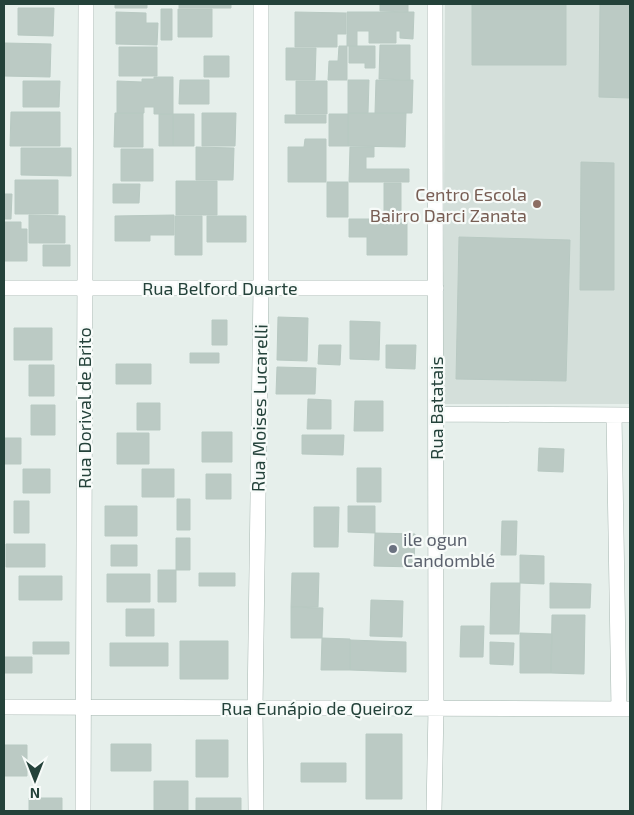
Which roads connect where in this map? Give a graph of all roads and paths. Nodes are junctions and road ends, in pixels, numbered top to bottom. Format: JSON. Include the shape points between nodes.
{"nodes":[{"id":1,"x":86,"y":4,"type":"edge"},
{"id":2,"x":261,"y":4,"type":"edge"},
{"id":3,"x":435,"y":4,"type":"edge"},
{"id":4,"x":4,"y":288,"type":"edge"},
{"id":5,"x":85,"y":288,"type":"junction"},
{"id":6,"x":261,"y":288,"type":"junction"},
{"id":7,"x":436,"y":288,"type":"junction"},
{"id":8,"x":436,"y":414,"type":"junction"},
{"id":9,"x":614,"y":415,"type":"junction"},
{"id":10,"x":630,"y":415,"type":"edge"},
{"id":11,"x":82,"y":706,"type":"junction"},
{"id":12,"x":4,"y":707,"type":"edge"},
{"id":13,"x":255,"y":708,"type":"junction"},
{"id":14,"x":436,"y":709,"type":"junction"},
{"id":15,"x":625,"y":709,"type":"edge"},
{"id":16,"x":83,"y":811,"type":"edge"},
{"id":17,"x":256,"y":811,"type":"edge"},
{"id":18,"x":434,"y":811,"type":"edge"}],
"edges":[{"from":1,"to":5,"type":"street","name":"Rua Dorival de Brito"},
{"from":2,"to":6,"type":"street","name":"Rua Moises Lucarelli"},
{"from":3,"to":7,"type":"street","name":"Rua Batatais"},
{"from":4,"to":5,"type":"street","name":"Rua Belford Duarte"},
{"from":5,"to":6,"type":"street","name":"Rua Belford Duarte"},
{"from":5,"to":11,"type":"street","name":"Rua Dorival de Brito"},
{"from":6,"to":7,"type":"street","name":"Rua Belford Duarte"},
{"from":6,"to":13,"type":"street","name":"Rua Moises Lucarelli"},
{"from":7,"to":8,"type":"street","name":"Rua Batatais"},
{"from":8,"to":9,"type":"street"},
{"from":8,"to":14,"type":"street","name":"Rua Batatais"},
{"from":9,"to":10,"type":"street"},
{"from":9,"to":15,"type":"street"},
{"from":11,"to":12,"type":"street","name":"Rua Eunápio de Queiroz"},
{"from":11,"to":13,"type":"street","name":"Rua Eunápio de Queiroz"},
{"from":11,"to":16,"type":"street","name":"Rua Dorival de Brito"},
{"from":13,"to":14,"type":"street","name":"Rua Eunápio de Queiroz"},
{"from":13,"to":17,"type":"street","name":"Rua Moises Lucarelli"},
{"from":14,"to":15,"type":"street","name":"Rua Eunápio de Queiroz"},
{"from":14,"to":18,"type":"street","name":"Rua Batatais"}]}
